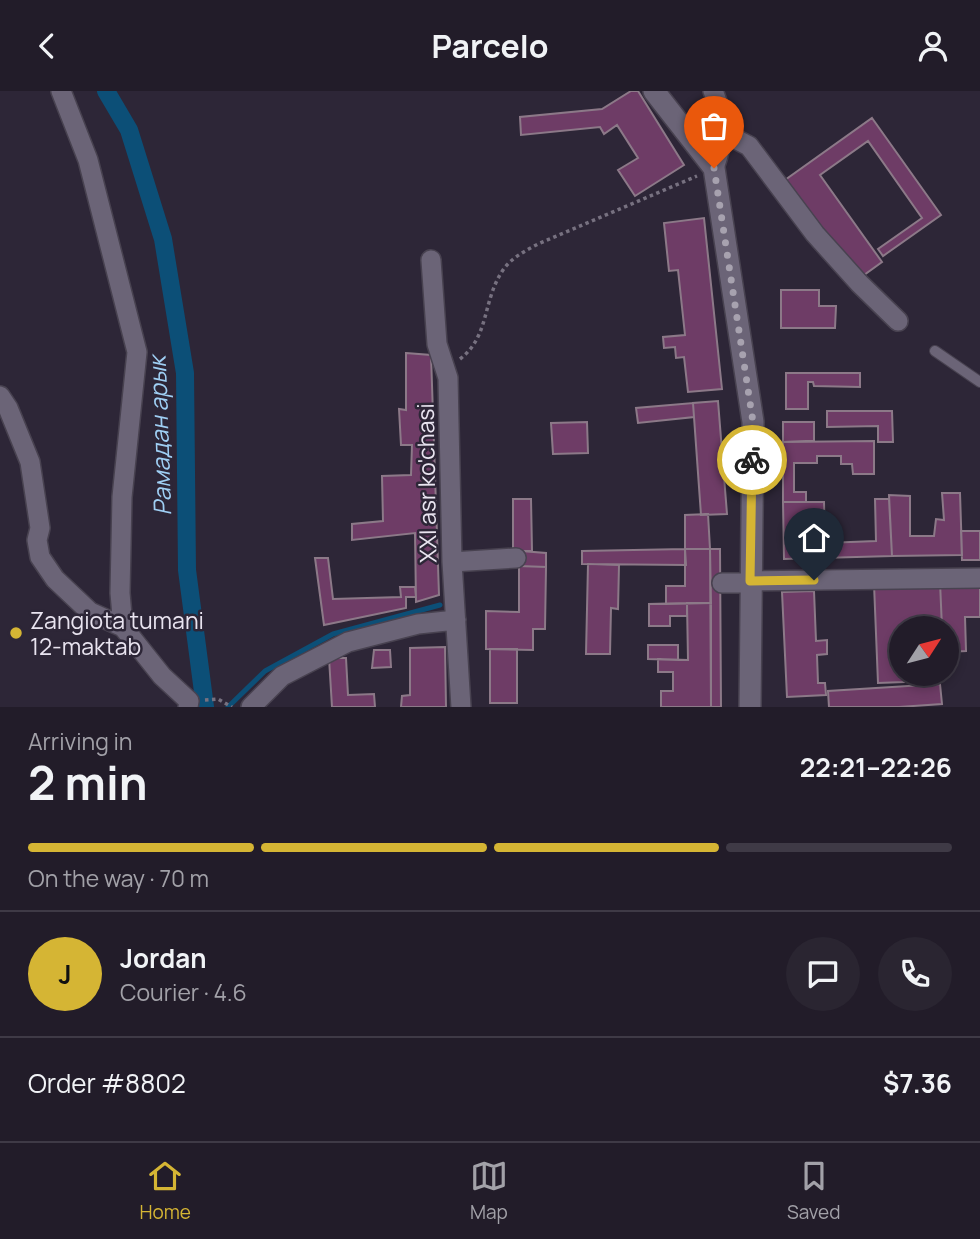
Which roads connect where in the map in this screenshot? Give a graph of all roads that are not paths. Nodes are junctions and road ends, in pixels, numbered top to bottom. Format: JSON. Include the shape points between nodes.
{"nodes":[{"id":1,"x":61,"y":91,"type":"edge"},
{"id":2,"x":654,"y":91,"type":"edge"},
{"id":3,"x":713,"y":91,"type":"edge"},
{"id":4,"x":722,"y":132,"type":"junction"},
{"id":5,"x":714,"y":168,"type":"junction"},
{"id":6,"x":431,"y":260,"type":"dead end"},
{"id":7,"x":898,"y":321,"type":"dead end"},
{"id":8,"x":934,"y":351,"type":"dead end"},
{"id":9,"x":980,"y":382,"type":"edge"},
{"id":10,"x":0,"y":396,"type":"edge"},
{"id":11,"x":516,"y":558,"type":"dead end"},
{"id":12,"x":453,"y":562,"type":"junction"},
{"id":13,"x":980,"y":579,"type":"edge"},
{"id":14,"x":751,"y":582,"type":"junction"},
{"id":15,"x":722,"y":583,"type":"dead end"},
{"id":16,"x":456,"y":620,"type":"junction"},
{"id":17,"x":123,"y":627,"type":"junction"},
{"id":18,"x":188,"y":707,"type":"edge"},
{"id":19,"x":251,"y":707,"type":"edge"},
{"id":20,"x":461,"y":707,"type":"edge"},
{"id":21,"x":750,"y":707,"type":"edge"}],
"edges":[{"from":1,"to":17,"type":"street","via":[[88,160],[137,352],[122,497]]},
{"from":2,"to":5,"type":"street"},
{"from":3,"to":4,"type":"street","via":[[721,110]]},
{"from":4,"to":5,"type":"street"},
{"from":4,"to":7,"type":"street","via":[[749,146],[815,234]]},
{"from":5,"to":14,"type":"street","via":[[753,422]]},
{"from":6,"to":12,"type":"street","name":"XXI asr ko'chasi","via":[[437,344],[448,378]]},
{"from":8,"to":9,"type":"lane"},
{"from":10,"to":17,"type":"street","via":[[30,462],[40,557],[55,579],[90,612]]},
{"from":11,"to":12,"type":"street"},
{"from":12,"to":16,"type":"street","name":"XXI asr ko'chasi"},
{"from":13,"to":14,"type":"street"},
{"from":14,"to":15,"type":"street"},
{"from":14,"to":21,"type":"street"},
{"from":16,"to":19,"type":"street","via":[[418,624],[348,642],[282,676]]},
{"from":16,"to":20,"type":"street","name":"XXI asr ko'chasi"},
{"from":17,"to":18,"type":"street","via":[[162,676],[189,701]]}]}
